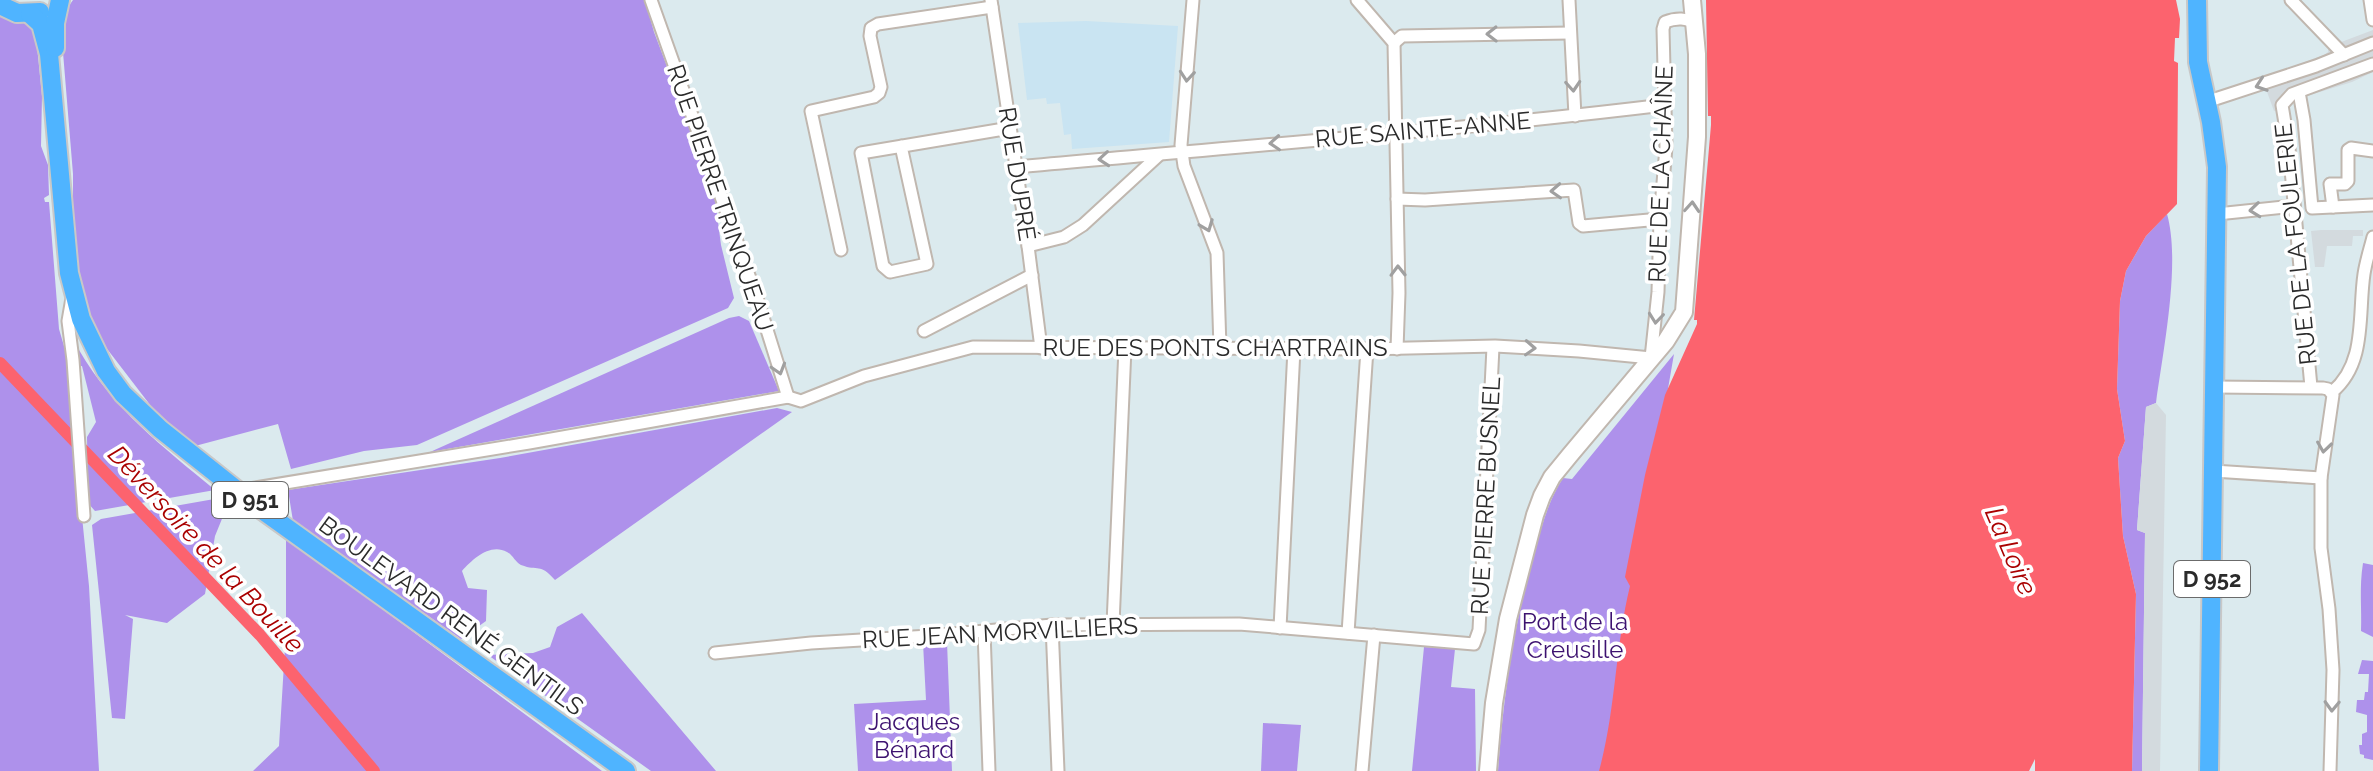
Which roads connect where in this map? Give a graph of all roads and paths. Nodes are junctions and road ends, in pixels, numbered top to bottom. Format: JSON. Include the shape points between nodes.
{"nodes":[{"id":1,"x":60,"y":0,"type":"edge"},
{"id":2,"x":651,"y":0,"type":"edge"},
{"id":3,"x":1193,"y":0,"type":"edge"},
{"id":4,"x":1357,"y":0,"type":"edge"},
{"id":5,"x":1569,"y":0,"type":"edge"},
{"id":6,"x":1692,"y":0,"type":"edge"},
{"id":7,"x":2197,"y":0,"type":"edge"},
{"id":8,"x":2291,"y":0,"type":"edge"},
{"id":9,"x":2370,"y":0,"type":"edge"},
{"id":10,"x":991,"y":4,"type":"edge"},
{"id":11,"x":0,"y":5,"type":"edge"},
{"id":12,"x":30,"y":14,"type":"junction"},
{"id":13,"x":2373,"y":20,"type":"edge"},
{"id":14,"x":1696,"y":25,"type":"junction"},
{"id":15,"x":1570,"y":33,"type":"junction"},
{"id":16,"x":1394,"y":43,"type":"junction"},
{"id":17,"x":2373,"y":43,"type":"edge"},
{"id":18,"x":2344,"y":55,"type":"junction"},
{"id":19,"x":2373,"y":64,"type":"edge"},
{"id":20,"x":54,"y":90,"type":"junction"},
{"id":21,"x":2299,"y":92,"type":"junction"},
{"id":22,"x":2206,"y":102,"type":"junction"},
{"id":23,"x":1664,"y":105,"type":"junction"},
{"id":24,"x":1575,"y":116,"type":"junction"},
{"id":25,"x":1010,"y":128,"type":"junction"},
{"id":26,"x":1397,"y":134,"type":"junction"},
{"id":27,"x":901,"y":146,"type":"junction"},
{"id":28,"x":2373,"y":151,"type":"edge"},
{"id":29,"x":1182,"y":152,"type":"junction"},
{"id":30,"x":1160,"y":154,"type":"junction"},
{"id":31,"x":1016,"y":167,"type":"junction"},
{"id":32,"x":1397,"y":199,"type":"junction"},
{"id":33,"x":2373,"y":205,"type":"edge"},
{"id":34,"x":2294,"y":206,"type":"junction"},
{"id":35,"x":2333,"y":207,"type":"junction"},
{"id":36,"x":2217,"y":214,"type":"junction"},
{"id":37,"x":1660,"y":219,"type":"junction"},
{"id":38,"x":2373,"y":237,"type":"edge"},
{"id":39,"x":1028,"y":246,"type":"junction"},
{"id":40,"x":841,"y":250,"type":"dead end"},
{"id":41,"x":1032,"y":275,"type":"junction"},
{"id":42,"x":73,"y":293,"type":"junction"},
{"id":43,"x":924,"y":331,"type":"dead end"},
{"id":44,"x":1493,"y":347,"type":"junction"},
{"id":45,"x":1041,"y":348,"type":"junction"},
{"id":46,"x":1125,"y":348,"type":"junction"},
{"id":47,"x":1220,"y":348,"type":"junction"},
{"id":48,"x":1294,"y":349,"type":"junction"},
{"id":49,"x":1367,"y":349,"type":"junction"},
{"id":50,"x":1397,"y":349,"type":"junction"},
{"id":51,"x":1651,"y":358,"type":"junction"},
{"id":52,"x":2215,"y":387,"type":"junction"},
{"id":53,"x":2311,"y":387,"type":"junction"},
{"id":54,"x":2332,"y":392,"type":"junction"},
{"id":55,"x":788,"y":397,"type":"junction"},
{"id":56,"x":2213,"y":471,"type":"junction"},
{"id":57,"x":2321,"y":478,"type":"junction"},
{"id":58,"x":237,"y":491,"type":"junction"},
{"id":59,"x":84,"y":516,"type":"dead end"},
{"id":60,"x":1113,"y":624,"type":"junction"},
{"id":61,"x":1052,"y":625,"type":"junction"},
{"id":62,"x":1280,"y":628,"type":"junction"},
{"id":63,"x":984,"y":631,"type":"junction"},
{"id":64,"x":1348,"y":633,"type":"junction"},
{"id":65,"x":1374,"y":635,"type":"junction"},
{"id":66,"x":1476,"y":643,"type":"joint"},
{"id":67,"x":715,"y":653,"type":"dead end"},
{"id":68,"x":626,"y":771,"type":"edge"},
{"id":69,"x":989,"y":771,"type":"edge"},
{"id":70,"x":1058,"y":771,"type":"edge"},
{"id":71,"x":1362,"y":771,"type":"edge"},
{"id":72,"x":1488,"y":771,"type":"edge"},
{"id":73,"x":2209,"y":771,"type":"edge"},
{"id":74,"x":2330,"y":771,"type":"edge"}],
"edges":[{"from":1,"to":12,"type":"main road"},
{"from":1,"to":20,"type":"main road","name":"BOULEVARD RENÉ GENTILS","number":"D 951"},
{"from":2,"to":55,"type":"street","name":"RUE PIERRE TRINQUEAU","one_way":true},
{"from":3,"to":29,"type":"street","one_way":true},
{"from":4,"to":16,"type":"street"},
{"from":5,"to":15,"type":"street"},
{"from":6,"to":14,"type":"main road"},
{"from":7,"to":22,"type":"main road","number":"D 952","via":[[2198,62]]},
{"from":8,"to":18,"type":"street"},
{"from":9,"to":13,"type":"street"},
{"from":10,"to":25,"type":"street","name":"RUE DUPRÉ"},
{"from":10,"to":40,"type":"street","via":[[871,28],[879,93],[811,111]]},
{"from":11,"to":12,"type":"main road"},
{"from":12,"to":20,"type":"main road","name":"BOULEVARD RENÉ GENTILS","number":"D 951","via":[[46,36]]},
{"from":14,"to":23,"type":"street","name":"RUE DE LA CHAÎNE","via":[[1687,20],[1665,22]]},
{"from":51,"to":14,"type":"main road","one_way":true,"via":[[1675,329],[1686,298],[1697,137]]},
{"from":15,"to":16,"type":"street","one_way":true,"via":[[1402,36]]},
{"from":15,"to":24,"type":"street","one_way":true},
{"from":16,"to":26,"type":"street"},
{"from":17,"to":18,"type":"street"},
{"from":18,"to":22,"type":"street","one_way":true},
{"from":19,"to":21,"type":"street"},
{"from":20,"to":42,"type":"main road","name":"BOULEVARD RENÉ GENTILS","number":"D 951"},
{"from":21,"to":34,"type":"street","name":"RUE DE LA FOULERIE","via":[[2284,101],[2281,111]]},
{"from":21,"to":35,"type":"street","via":[[2312,208]]},
{"from":22,"to":36,"type":"main road","number":"D 952","via":[[2215,147]]},
{"from":23,"to":24,"type":"street","name":"RUE SAINTE-ANNE"},
{"from":23,"to":37,"type":"street","name":"RUE DE LA CHAÎNE"},
{"from":24,"to":26,"type":"street","name":"RUE SAINTE-ANNE"},
{"from":25,"to":27,"type":"street"},
{"from":25,"to":31,"type":"street","name":"RUE DUPRÉ"},
{"from":26,"to":29,"type":"street","name":"RUE SAINTE-ANNE","one_way":true},
{"from":26,"to":32,"type":"street"},
{"from":27,"to":27,"type":"street","via":[[861,153],[883,266],[890,272],[927,264]]},
{"from":28,"to":35,"type":"street","via":[[2348,150],[2348,181],[2330,184]]},
{"from":29,"to":30,"type":"street","name":"RUE SAINTE-ANNE"},
{"from":29,"to":47,"type":"street","one_way":true,"via":[[1217,253]]},
{"from":30,"to":31,"type":"street","name":"RUE SAINTE-ANNE","one_way":true},
{"from":30,"to":39,"type":"street","via":[[1083,225],[1064,237]]},
{"from":31,"to":39,"type":"street","name":"RUE DUPRÉ"},
{"from":37,"to":32,"type":"street","one_way":true,"via":[[1583,226],[1574,190]]},
{"from":50,"to":32,"type":"street","one_way":true},
{"from":33,"to":35,"type":"street"},
{"from":34,"to":36,"type":"street","one_way":true},
{"from":34,"to":53,"type":"street","name":"RUE DE LA FOULERIE"},
{"from":36,"to":52,"type":"main road","number":"D 952"},
{"from":37,"to":51,"type":"street","name":"RUE DE LA CHAÎNE","one_way":true},
{"from":38,"to":54,"type":"street","via":[[2358,347],[2344,380]]},
{"from":39,"to":41,"type":"street","name":"RUE DUPRÉ"},
{"from":41,"to":43,"type":"street"},
{"from":41,"to":45,"type":"street","name":"RUE DUPRÉ"},
{"from":42,"to":58,"type":"main road","name":"BOULEVARD RENÉ GENTILS","number":"D 951","via":[[93,347],[123,394]]},
{"from":42,"to":59,"type":"street","via":[[68,321]]},
{"from":44,"to":50,"type":"street","name":"RUE DES PONTS CHARTRAINS"},
{"from":44,"to":51,"type":"street","name":"RUE DES PONTS CHARTRAINS","one_way":true},
{"from":44,"to":66,"type":"street","name":"RUE PIERRE BUSNEL"},
{"from":45,"to":46,"type":"street","name":"RUE DES PONTS CHARTRAINS"},
{"from":45,"to":55,"type":"street","name":"RUE DES PONTS CHARTRAINS","via":[[973,347],[864,376],[801,401]]},
{"from":46,"to":47,"type":"street","name":"RUE DES PONTS CHARTRAINS"},
{"from":46,"to":60,"type":"street"},
{"from":47,"to":48,"type":"street","name":"RUE DES PONTS CHARTRAINS"},
{"from":48,"to":49,"type":"street","name":"RUE DES PONTS CHARTRAINS"},
{"from":48,"to":62,"type":"street"},
{"from":49,"to":50,"type":"street","name":"RUE DES PONTS CHARTRAINS"},
{"from":49,"to":64,"type":"street"},
{"from":51,"to":72,"type":"main road","via":[[1542,496],[1508,619]]},
{"from":52,"to":53,"type":"street"},
{"from":52,"to":56,"type":"main road","number":"D 952"},
{"from":53,"to":54,"type":"street"},
{"from":54,"to":57,"type":"street","one_way":true},
{"from":55,"to":58,"type":"street","name":"RUE DES PONTS CHARTRAINS"},
{"from":56,"to":57,"type":"street"},
{"from":56,"to":73,"type":"main road","number":"D 952"},
{"from":57,"to":74,"type":"street","one_way":true,"via":[[2321,548],[2333,670]]},
{"from":58,"to":68,"type":"main road","name":"BOULEVARD RENÉ GENTILS","number":"D 951"},
{"from":60,"to":61,"type":"street","name":"RUE JEAN MORVILLIERS"},
{"from":60,"to":62,"type":"street","name":"RUE JEAN MORVILLIERS"},
{"from":61,"to":63,"type":"street","name":"RUE JEAN MORVILLIERS"},
{"from":61,"to":70,"type":"street"},
{"from":62,"to":64,"type":"street","name":"RUE JEAN MORVILLIERS"},
{"from":63,"to":67,"type":"street","name":"RUE JEAN MORVILLIERS"},
{"from":63,"to":69,"type":"street"},
{"from":64,"to":65,"type":"street","name":"RUE JEAN MORVILLIERS"},
{"from":65,"to":66,"type":"street","name":"RUE JEAN MORVILLIERS"},
{"from":65,"to":71,"type":"street"}]}
